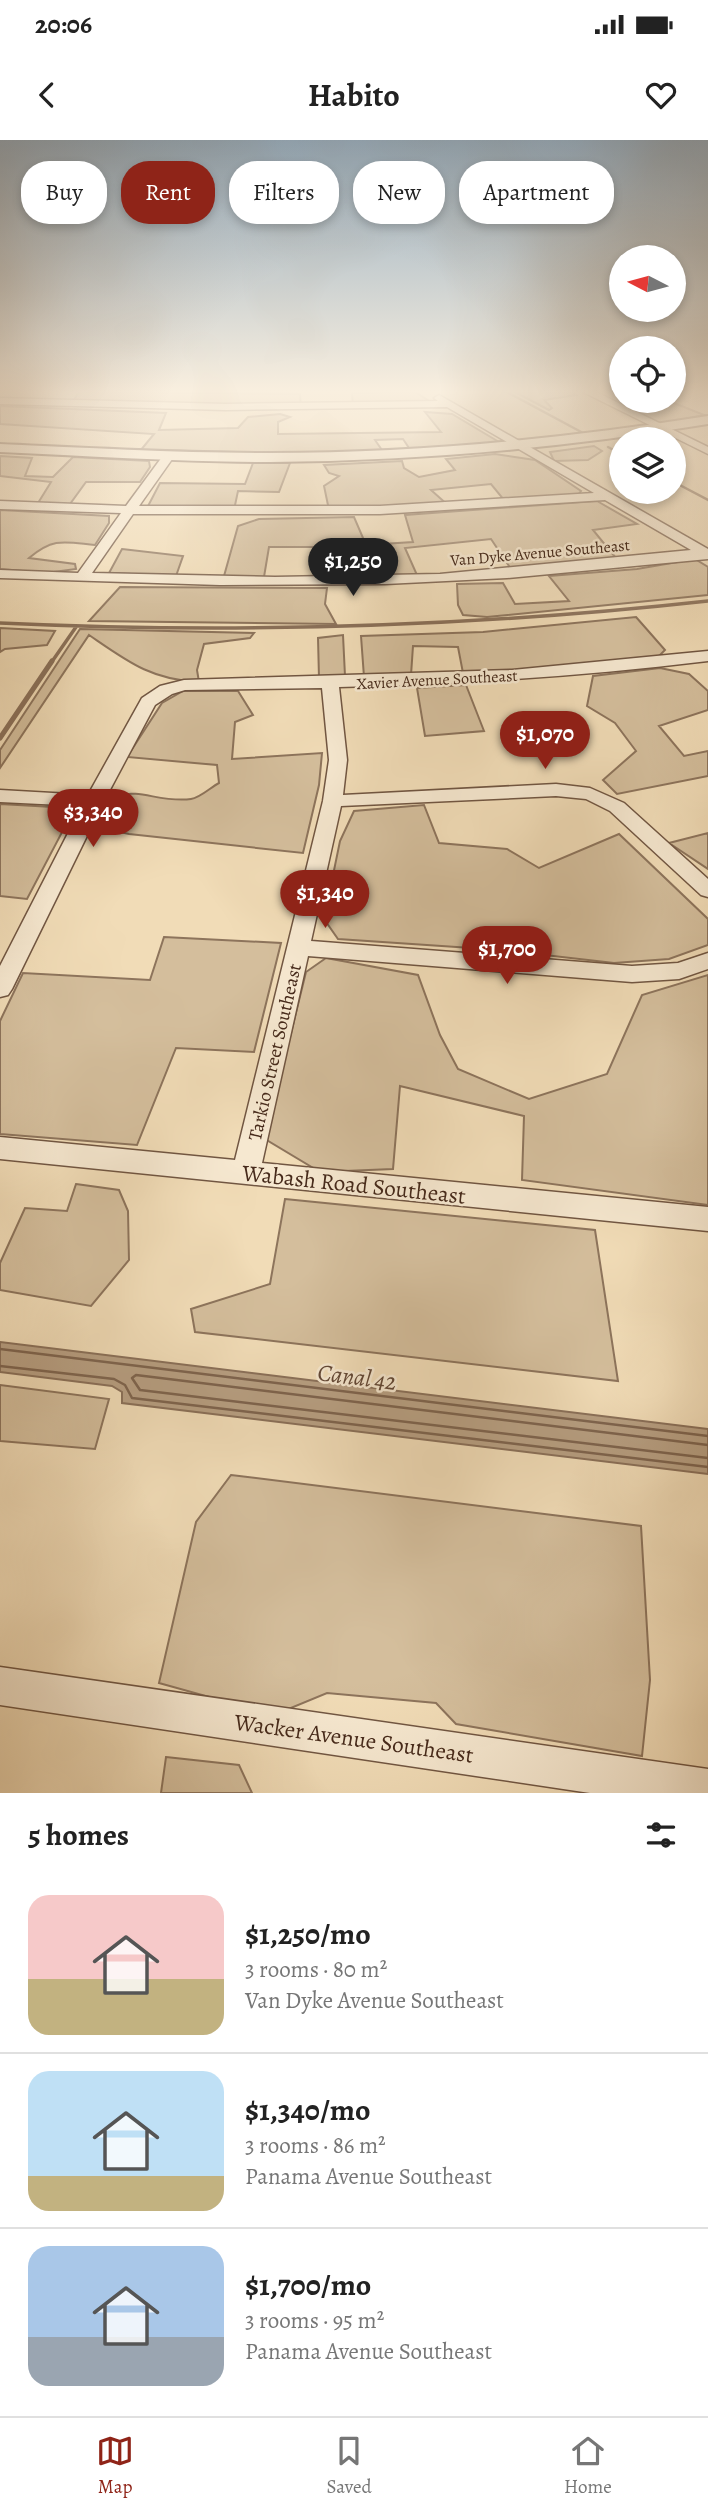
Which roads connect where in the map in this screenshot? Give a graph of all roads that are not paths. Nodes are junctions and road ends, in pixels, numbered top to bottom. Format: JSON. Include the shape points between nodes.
{"nodes":[{"id":1,"x":160,"y":468,"type":"edge"},
{"id":2,"x":560,"y":468,"type":"edge"},
{"id":3,"x":607,"y":496,"type":"junction"},
{"id":4,"x":0,"y":505,"type":"edge"},
{"id":5,"x":129,"y":512,"type":"junction"},
{"id":6,"x":706,"y":554,"type":"edge"},
{"id":7,"x":0,"y":573,"type":"edge"},
{"id":8,"x":82,"y":577,"type":"junction"},
{"id":9,"x":700,"y":657,"type":"edge"},
{"id":10,"x":708,"y":674,"type":"edge"},
{"id":11,"x":330,"y":684,"type":"junction"},
{"id":12,"x":166,"y":690,"type":"joint"},
{"id":13,"x":0,"y":796,"type":"edge"},
{"id":14,"x":333,"y":801,"type":"junction"},
{"id":15,"x":94,"y":802,"type":"junction"},
{"id":16,"x":708,"y":890,"type":"edge"},
{"id":17,"x":299,"y":947,"type":"junction"},
{"id":18,"x":708,"y":961,"type":"edge"},
{"id":19,"x":0,"y":989,"type":"edge"},
{"id":20,"x":0,"y":1148,"type":"edge"},
{"id":21,"x":246,"y":1173,"type":"junction"},
{"id":22,"x":708,"y":1219,"type":"edge"},
{"id":23,"x":0,"y":1686,"type":"edge"},
{"id":24,"x":708,"y":1790,"type":"edge"}],
"edges":[{"from":1,"to":5,"type":"street"},
{"from":2,"to":3,"type":"street"},
{"from":3,"to":5,"type":"street","via":[[424,511]]},
{"from":3,"to":6,"type":"street"},
{"from":4,"to":5,"type":"street"},
{"from":5,"to":8,"type":"street"},
{"from":6,"to":8,"type":"street","name":"Van Dyke Avenue Southeast","via":[[441,578],[292,582]]},
{"from":7,"to":8,"type":"street","name":"Van Dyke Avenue Southeast"},
{"from":9,"to":10,"type":"street"},
{"from":9,"to":11,"type":"street","name":"Xavier Avenue Southeast","via":[[541,675]]},
{"from":11,"to":12,"type":"street","name":"Xavier Avenue Southeast","via":[[184,685]]},
{"from":11,"to":14,"type":"street","name":"Tarkio Street Southeast","via":[[338,761]]},
{"from":12,"to":15,"type":"street","via":[[148,702]]},
{"from":13,"to":15,"type":"street"},
{"from":14,"to":16,"type":"street","via":[[556,790],[590,794],[617,807]]},
{"from":14,"to":17,"type":"street","name":"Tarkio Street Southeast"},
{"from":15,"to":19,"type":"street"},
{"from":17,"to":18,"type":"street","via":[[632,974],[679,971]]},
{"from":17,"to":21,"type":"street","name":"Tarkio Street Southeast"},
{"from":20,"to":21,"type":"street","name":"Wabash Road Southeast"},
{"from":21,"to":22,"type":"street","name":"Wabash Road Southeast"},
{"from":23,"to":24,"type":"street","name":"Wacker Avenue Southeast"}]}
